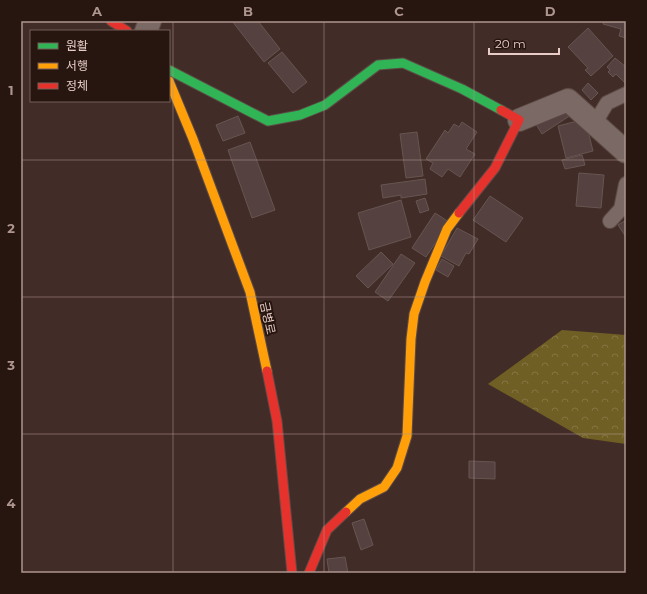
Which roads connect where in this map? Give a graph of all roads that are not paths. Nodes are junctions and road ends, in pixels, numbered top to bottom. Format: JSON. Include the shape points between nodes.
{"nodes":[{"id":1,"x":111,"y":21,"type":"edge"},
{"id":2,"x":124,"y":30,"type":"edge"},
{"id":3,"x":170,"y":71,"type":"edge"},
{"id":4,"x":170,"y":83,"type":"edge"},
{"id":5,"x":626,"y":94,"type":"edge"},
{"id":6,"x":520,"y":120,"type":"junction"},
{"id":7,"x":595,"y":123,"type":"junction"},
{"id":8,"x":626,"y":152,"type":"edge"},
{"id":9,"x":626,"y":184,"type":"edge"},
{"id":10,"x":610,"y":221,"type":"dead end"},
{"id":11,"x":292,"y":573,"type":"edge"},
{"id":12,"x":309,"y":573,"type":"edge"}],
"edges":[{"from":1,"to":2,"type":"street"},
{"from":3,"to":6,"type":"street","via":[[268,121],[300,115],[325,105],[378,65],[403,63],[462,89]]},
{"from":4,"to":11,"type":"street","name":"금병로","via":[[250,292],[277,422]]},
{"from":5,"to":7,"type":"lane","via":[[607,103]]},
{"from":6,"to":7,"type":"street","via":[[568,100]]},
{"from":6,"to":12,"type":"street","via":[[495,168],[447,229],[425,282],[414,314],[407,436],[397,468],[384,487],[360,499],[327,530]]},
{"from":7,"to":8,"type":"street"},
{"from":9,"to":10,"type":"lane","via":[[621,209]]}]}
